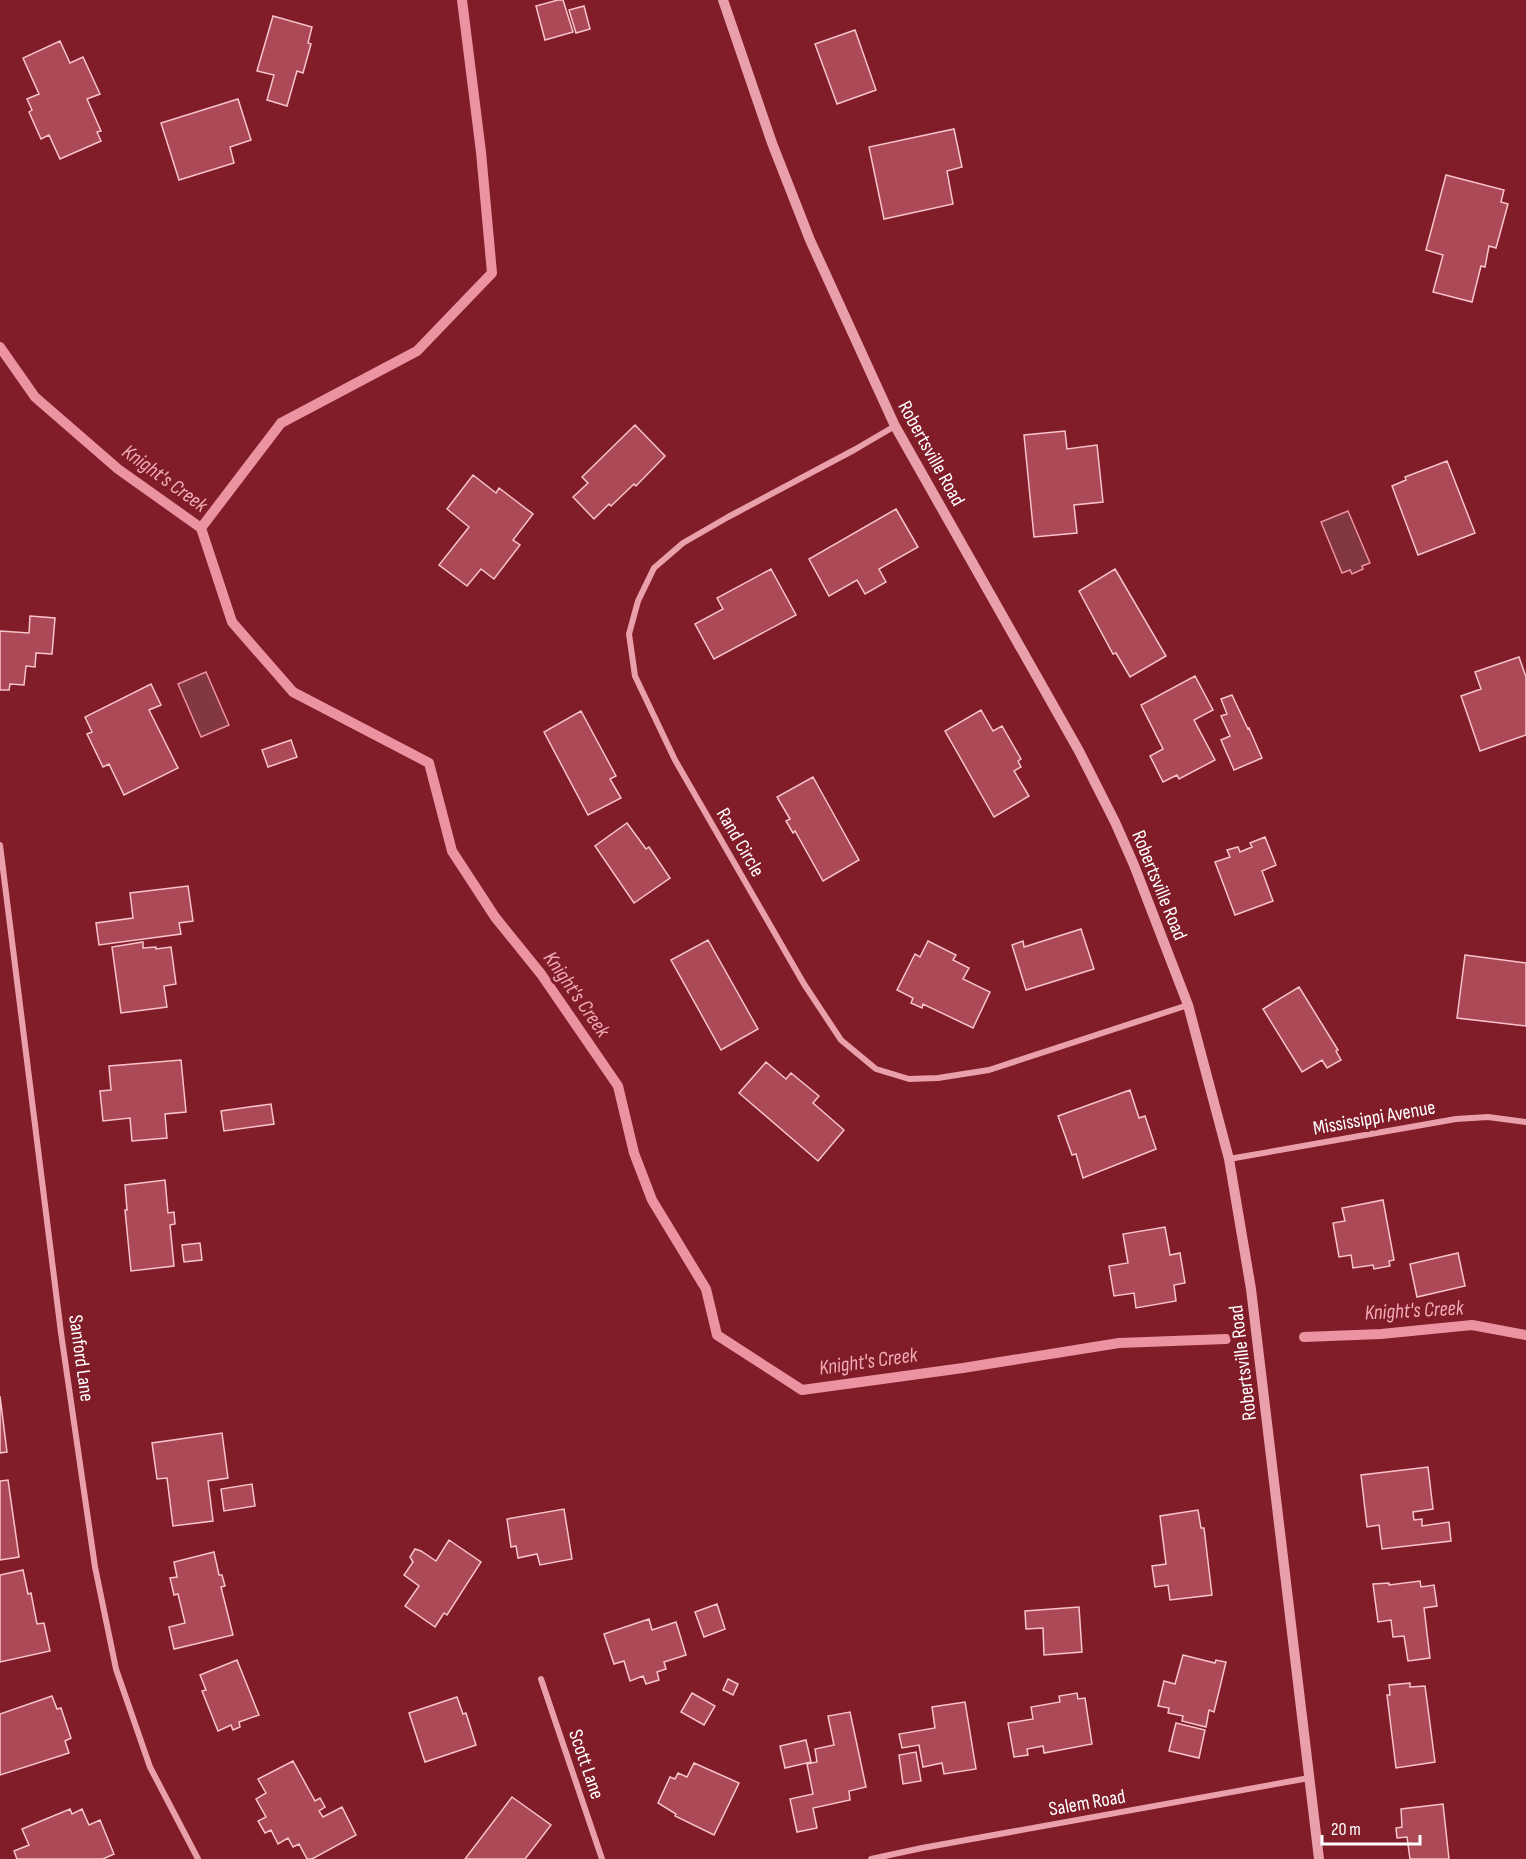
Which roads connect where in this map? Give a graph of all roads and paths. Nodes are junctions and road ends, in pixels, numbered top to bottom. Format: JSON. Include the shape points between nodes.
{"nodes":[{"id":1,"x":723,"y":0,"type":"edge"},
{"id":2,"x":895,"y":426,"type":"junction"},
{"id":3,"x":0,"y":845,"type":"edge"},
{"id":4,"x":1188,"y":1005,"type":"junction"},
{"id":5,"x":1526,"y":1122,"type":"edge"},
{"id":6,"x":1229,"y":1160,"type":"junction"},
{"id":7,"x":541,"y":1679,"type":"dead end"},
{"id":8,"x":1309,"y":1778,"type":"junction"},
{"id":9,"x":198,"y":1859,"type":"edge"},
{"id":10,"x":602,"y":1859,"type":"edge"},
{"id":11,"x":871,"y":1859,"type":"edge"},
{"id":12,"x":1319,"y":1859,"type":"edge"}],
"edges":[{"from":1,"to":2,"type":"street","name":"Robertsville Road","via":[[772,144],[810,240]]},
{"from":2,"to":4,"type":"street","name":"Robertsville Road","via":[[1079,751],[1115,822]]},
{"from":2,"to":4,"type":"street","name":"Rand Circle","via":[[682,543],[654,568],[638,601],[629,634],[635,676],[675,760],[804,984],[841,1040],[876,1069],[909,1079],[989,1070]]},
{"from":3,"to":9,"type":"street","name":"Sanford Lane","via":[[61,1333],[95,1567],[116,1668],[150,1767]]},
{"from":4,"to":6,"type":"street","name":"Robertsville Road"},
{"from":5,"to":6,"type":"street","name":"Mississippi Avenue","via":[[1488,1117],[1456,1119]]},
{"from":6,"to":8,"type":"street","name":"Robertsville Road","via":[[1251,1289]]},
{"from":7,"to":10,"type":"street","name":"Scott Lane"},
{"from":8,"to":11,"type":"street","name":"Salem Road"},
{"from":8,"to":12,"type":"street","name":"Robertsville Road"}]}
